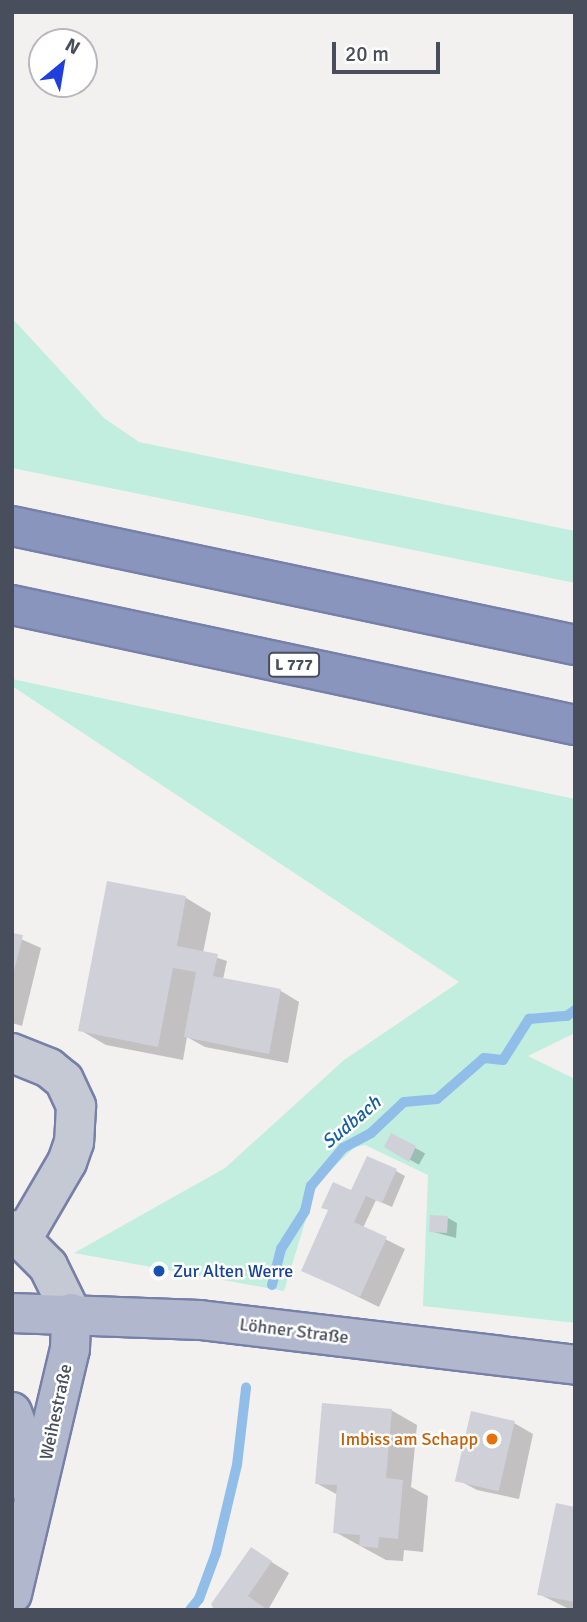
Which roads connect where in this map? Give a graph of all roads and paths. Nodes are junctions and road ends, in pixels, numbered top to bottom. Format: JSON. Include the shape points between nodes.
{"nodes":[{"id":1,"x":12,"y":526,"type":"edge"},
{"id":2,"x":12,"y":605,"type":"edge"},
{"id":3,"x":575,"y":645,"type":"edge"},
{"id":4,"x":575,"y":725,"type":"edge"},
{"id":5,"x":12,"y":1053,"type":"edge"},
{"id":6,"x":17,"y":1234,"type":"edge"},
{"id":7,"x":12,"y":1313,"type":"edge"},
{"id":8,"x":71,"y":1314,"type":"junction"},
{"id":9,"x":575,"y":1365,"type":"edge"},
{"id":10,"x":12,"y":1412,"type":"edge"},
{"id":11,"x":35,"y":1510,"type":"junction"},
{"id":12,"x":12,"y":1594,"type":"edge"}],
"edges":[{"from":1,"to":3,"type":"highway"},
{"from":2,"to":4,"type":"highway","number":"L 777"},
{"from":5,"to":6,"type":"street","via":[[49,1068],[64,1080],[76,1106],[74,1142],[67,1162]]},
{"from":6,"to":8,"type":"street","via":[[48,1266]]},
{"from":7,"to":8,"type":"main road","name":"Löhner Straße"},
{"from":8,"to":9,"type":"main road","name":"Löhner Straße","via":[[200,1320]]},
{"from":8,"to":11,"type":"main road","name":"Weihestraße","via":[[70,1349]]},
{"from":10,"to":11,"type":"main road","name":"Weihestraße","via":[[27,1453]]},
{"from":11,"to":12,"type":"main road","name":"Weihestraße"}]}
